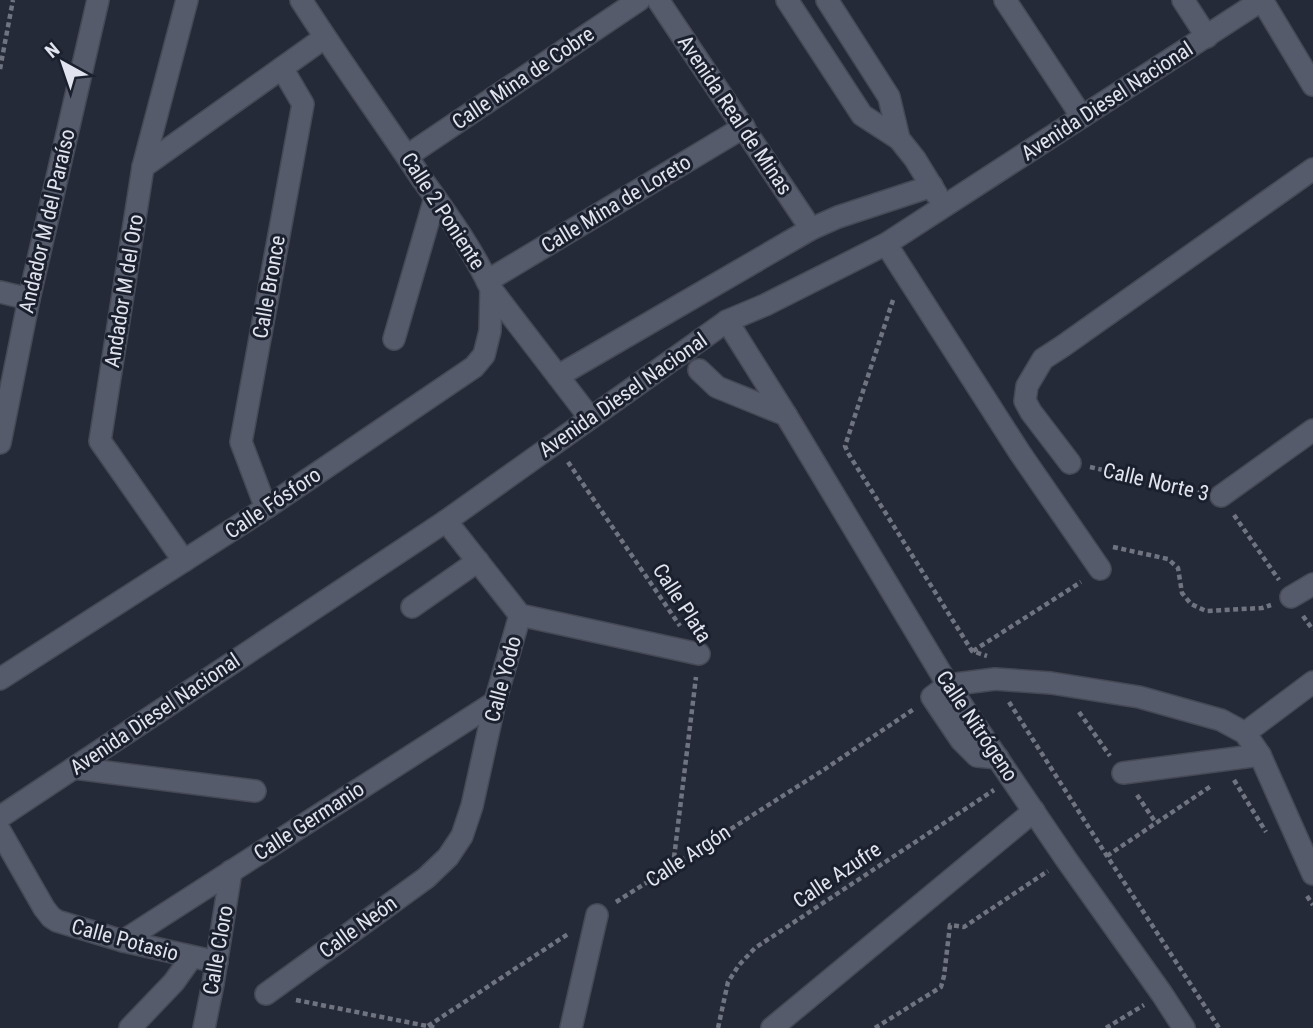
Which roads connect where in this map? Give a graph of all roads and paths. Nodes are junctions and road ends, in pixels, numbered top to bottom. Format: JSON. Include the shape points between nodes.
{"nodes":[{"id":1,"x":13,"y":0,"type":"edge"},
{"id":2,"x":98,"y":0,"type":"edge"},
{"id":3,"x":187,"y":0,"type":"edge"},
{"id":4,"x":639,"y":0,"type":"edge"},
{"id":5,"x":658,"y":0,"type":"edge"},
{"id":6,"x":787,"y":0,"type":"edge"},
{"id":7,"x":827,"y":0,"type":"edge"},
{"id":8,"x":1005,"y":0,"type":"edge"},
{"id":9,"x":1183,"y":0,"type":"edge"},
{"id":10,"x":1262,"y":0,"type":"edge"},
{"id":11,"x":305,"y":2,"type":"edge"},
{"id":12,"x":1206,"y":37,"type":"junction"},
{"id":13,"x":324,"y":38,"type":"junction"},
{"id":14,"x":282,"y":68,"type":"junction"},
{"id":15,"x":0,"y":69,"type":"edge"},
{"id":16,"x":1313,"y":85,"type":"edge"},
{"id":17,"x":1082,"y":117,"type":"junction"},
{"id":18,"x":744,"y":127,"type":"junction"},
{"id":19,"x":899,"y":139,"type":"junction"},
{"id":20,"x":407,"y":156,"type":"junction"},
{"id":21,"x":144,"y":167,"type":"junction"},
{"id":22,"x":1313,"y":169,"type":"edge"},
{"id":23,"x":932,"y":186,"type":"junction"},
{"id":24,"x":435,"y":198,"type":"junction"},
{"id":25,"x":944,"y":206,"type":"junction"},
{"id":26,"x":811,"y":229,"type":"junction"},
{"id":27,"x":886,"y":244,"type":"junction"},
{"id":28,"x":903,"y":270,"type":"junction"},
{"id":29,"x":489,"y":285,"type":"junction"},
{"id":30,"x":0,"y":292,"type":"edge"},
{"id":31,"x":29,"y":299,"type":"junction"},
{"id":32,"x":727,"y":321,"type":"junction"},
{"id":33,"x":394,"y":338,"type":"dead end"},
{"id":34,"x":699,"y":370,"type":"dead end"},
{"id":35,"x":558,"y":376,"type":"junction"},
{"id":36,"x":786,"y":415,"type":"junction"},
{"id":37,"x":590,"y":418,"type":"junction"},
{"id":38,"x":1313,"y":430,"type":"edge"},
{"id":39,"x":0,"y":443,"type":"edge"},
{"id":40,"x":568,"y":462,"type":"dead end"},
{"id":41,"x":1070,"y":463,"type":"joint"},
{"id":42,"x":1221,"y":496,"type":"junction"},
{"id":43,"x":266,"y":508,"type":"junction"},
{"id":44,"x":446,"y":521,"type":"junction"},
{"id":45,"x":1079,"y":540,"type":"junction"},
{"id":46,"x":184,"y":561,"type":"junction"},
{"id":47,"x":478,"y":561,"type":"junction"},
{"id":48,"x":1100,"y":569,"type":"dead end"},
{"id":49,"x":1082,"y":581,"type":"dead end"},
{"id":50,"x":1313,"y":584,"type":"edge"},
{"id":51,"x":1292,"y":597,"type":"junction"},
{"id":52,"x":412,"y":607,"type":"dead end"},
{"id":53,"x":520,"y":615,"type":"junction"},
{"id":54,"x":699,"y":654,"type":"junction"},
{"id":55,"x":0,"y":679,"type":"edge"},
{"id":56,"x":995,"y":679,"type":"junction"},
{"id":57,"x":1313,"y":682,"type":"edge"},
{"id":58,"x":1051,"y":683,"type":"junction"},
{"id":59,"x":940,"y":691,"type":"junction"},
{"id":60,"x":495,"y":702,"type":"junction"},
{"id":61,"x":1245,"y":733,"type":"junction"},
{"id":62,"x":1260,"y":755,"type":"junction"},
{"id":63,"x":74,"y":768,"type":"junction"},
{"id":64,"x":1123,"y":773,"type":"junction"},
{"id":65,"x":1012,"y":777,"type":"junction"},
{"id":66,"x":1216,"y":783,"type":"dead end"},
{"id":67,"x":255,"y":791,"type":"dead end"},
{"id":68,"x":1034,"y":811,"type":"junction"},
{"id":69,"x":0,"y":817,"type":"edge"},
{"id":70,"x":1156,"y":823,"type":"junction"},
{"id":71,"x":0,"y":831,"type":"edge"},
{"id":72,"x":1107,"y":856,"type":"junction"},
{"id":73,"x":448,"y":857,"type":"joint"},
{"id":74,"x":1066,"y":859,"type":"junction"},
{"id":75,"x":673,"y":866,"type":"junction"},
{"id":76,"x":231,"y":871,"type":"junction"},
{"id":77,"x":1313,"y":874,"type":"edge"},
{"id":78,"x":597,"y":915,"type":"junction"},
{"id":79,"x":123,"y":942,"type":"junction"},
{"id":80,"x":191,"y":957,"type":"junction"},
{"id":81,"x":217,"y":962,"type":"junction"},
{"id":82,"x":267,"y":994,"type":"joint"},
{"id":83,"x":1162,"y":994,"type":"junction"},
{"id":84,"x":428,"y":1026,"type":"junction"},
{"id":85,"x":130,"y":1028,"type":"edge"},
{"id":86,"x":204,"y":1028,"type":"edge"},
{"id":87,"x":438,"y":1028,"type":"edge"},
{"id":88,"x":571,"y":1028,"type":"edge"},
{"id":89,"x":718,"y":1028,"type":"edge"},
{"id":90,"x":772,"y":1028,"type":"edge"},
{"id":91,"x":875,"y":1028,"type":"edge"},
{"id":92,"x":1106,"y":1028,"type":"edge"},
{"id":93,"x":1184,"y":1028,"type":"edge"},
{"id":94,"x":1219,"y":1028,"type":"edge"}],
"edges":[{"from":1,"to":15,"type":"path"},
{"from":2,"to":31,"type":"street","name":"Andador M del Paraíso"},
{"from":3,"to":21,"type":"street","name":"Andador M del Oro"},
{"from":4,"to":20,"type":"street","name":"Calle Mina de Cobre"},
{"from":5,"to":18,"type":"street","name":"Avenida Real de Minas"},
{"from":6,"to":19,"type":"street","via":[[862,115]]},
{"from":7,"to":19,"type":"street","via":[[889,97]]},
{"from":8,"to":17,"type":"street"},
{"from":9,"to":12,"type":"street"},
{"from":10,"to":12,"type":"street","name":"Avenida Diesel Nacional"},
{"from":10,"to":16,"type":"street"},
{"from":11,"to":13,"type":"street","name":"Calle 2 Poniente"},
{"from":12,"to":17,"type":"street","name":"Avenida Diesel Nacional"},
{"from":13,"to":14,"type":"street"},
{"from":13,"to":20,"type":"street","name":"Calle 2 Poniente"},
{"from":14,"to":21,"type":"street"},
{"from":14,"to":43,"type":"street","name":"Calle Bronce","via":[[303,104],[241,442]]},
{"from":17,"to":25,"type":"street","name":"Avenida Diesel Nacional"},
{"from":18,"to":26,"type":"street","name":"Avenida Real de Minas"},
{"from":18,"to":29,"type":"street","name":"Calle Mina de Loreto"},
{"from":19,"to":23,"type":"street"},
{"from":20,"to":24,"type":"street","name":"Calle 2 Poniente"},
{"from":21,"to":46,"type":"street","name":"Andador M del Oro","via":[[100,440]]},
{"from":22,"to":41,"type":"street","via":[[1043,359],[1027,386],[1026,401]]},
{"from":23,"to":25,"type":"street"},
{"from":23,"to":26,"type":"street"},
{"from":24,"to":29,"type":"street","name":"Calle 2 Poniente"},
{"from":24,"to":33,"type":"street"},
{"from":25,"to":27,"type":"street","name":"Avenida Diesel Nacional"},
{"from":26,"to":35,"type":"street"},
{"from":27,"to":28,"type":"street"},
{"from":27,"to":32,"type":"street","name":"Avenida Diesel Nacional"},
{"from":28,"to":45,"type":"street"},
{"from":28,"to":49,"type":"path","via":[[845,446],[848,453],[972,651]]},
{"from":29,"to":35,"type":"street","name":"Calle 2 Poniente"},
{"from":29,"to":43,"type":"street","name":"Calle Fósforo","via":[[490,331],[484,355],[474,367]]},
{"from":30,"to":31,"type":"street"},
{"from":31,"to":39,"type":"street","name":"Andador M del Paraíso"},
{"from":32,"to":36,"type":"street","name":"Calle Nitrógeno"},
{"from":32,"to":37,"type":"street","name":"Avenida Diesel Nacional"},
{"from":34,"to":36,"type":"street","via":[[717,387]]},
{"from":35,"to":37,"type":"street","name":"Calle 2 Poniente"},
{"from":36,"to":59,"type":"street","name":"Calle Nitrógeno"},
{"from":37,"to":44,"type":"street","name":"Avenida Diesel Nacional"},
{"from":38,"to":42,"type":"street","name":"Calle Norte 3"},
{"from":40,"to":54,"type":"path","name":"Calle Plata"},
{"from":41,"to":42,"type":"path","name":"Calle Norte 3"},
{"from":42,"to":51,"type":"path"},
{"from":43,"to":46,"type":"street","name":"Calle Fósforo"},
{"from":44,"to":47,"type":"street","name":"Calle Yodo"},
{"from":44,"to":63,"type":"street","name":"Avenida Diesel Nacional"},
{"from":45,"to":48,"type":"street"},
{"from":45,"to":51,"type":"path","via":[[1168,559],[1178,568],[1182,593],[1206,611],[1262,608]]},
{"from":46,"to":55,"type":"street","name":"Calle Fósforo"},
{"from":47,"to":52,"type":"street"},
{"from":47,"to":53,"type":"street","name":"Calle Yodo"},
{"from":50,"to":51,"type":"street"},
{"from":53,"to":54,"type":"street"},
{"from":53,"to":60,"type":"street","name":"Calle Yodo"},
{"from":54,"to":75,"type":"path","name":"Calle Plata"},
{"from":56,"to":58,"type":"street"},
{"from":56,"to":59,"type":"street"},
{"from":56,"to":72,"type":"path"},
{"from":57,"to":61,"type":"street"},
{"from":58,"to":61,"type":"street","via":[[1139,697],[1221,720]]},
{"from":58,"to":64,"type":"path","via":[[1075,706]]},
{"from":59,"to":65,"type":"street","name":"Calle Nitrógeno"},
{"from":59,"to":75,"type":"path","name":"Calle Argón"},
{"from":60,"to":73,"type":"street","name":"Calle Yodo","via":[[472,806],[462,836]]},
{"from":60,"to":76,"type":"street","name":"Calle Germanio"},
{"from":61,"to":62,"type":"street"},
{"from":62,"to":64,"type":"street"},
{"from":62,"to":77,"type":"street"},
{"from":63,"to":67,"type":"street"},
{"from":63,"to":69,"type":"street","name":"Avenida Diesel Nacional"},
{"from":64,"to":70,"type":"path"},
{"from":65,"to":68,"type":"street","name":"Calle Nitrógeno"},
{"from":65,"to":89,"type":"path","name":"Calle Azufre","via":[[755,948],[728,982]]},
{"from":66,"to":70,"type":"path"},
{"from":68,"to":74,"type":"street","name":"Calle Nitrógeno"},
{"from":68,"to":90,"type":"street"},
{"from":70,"to":72,"type":"path"},
{"from":71,"to":79,"type":"street","name":"Calle Potasio","via":[[51,917]]},
{"from":72,"to":94,"type":"path"},
{"from":73,"to":82,"type":"street","name":"Calle Neón"},
{"from":74,"to":83,"type":"street","name":"Calle Nitrógeno"},
{"from":74,"to":91,"type":"path","via":[[964,927],[950,925],[941,987]]},
{"from":75,"to":78,"type":"path","name":"Calle Argón"},
{"from":76,"to":79,"type":"street","name":"Calle Germanio"},
{"from":76,"to":81,"type":"street","name":"Calle Cloro"},
{"from":78,"to":84,"type":"path","name":"Calle Argón"},
{"from":78,"to":88,"type":"street"},
{"from":79,"to":80,"type":"street","name":"Calle Potasio"},
{"from":80,"to":81,"type":"street","name":"Calle Potasio"},
{"from":80,"to":85,"type":"street"},
{"from":81,"to":86,"type":"street","name":"Calle Cloro"},
{"from":82,"to":84,"type":"path"},
{"from":83,"to":92,"type":"path"},
{"from":83,"to":93,"type":"street","name":"Calle Nitrógeno"},
{"from":84,"to":87,"type":"path"}]}
